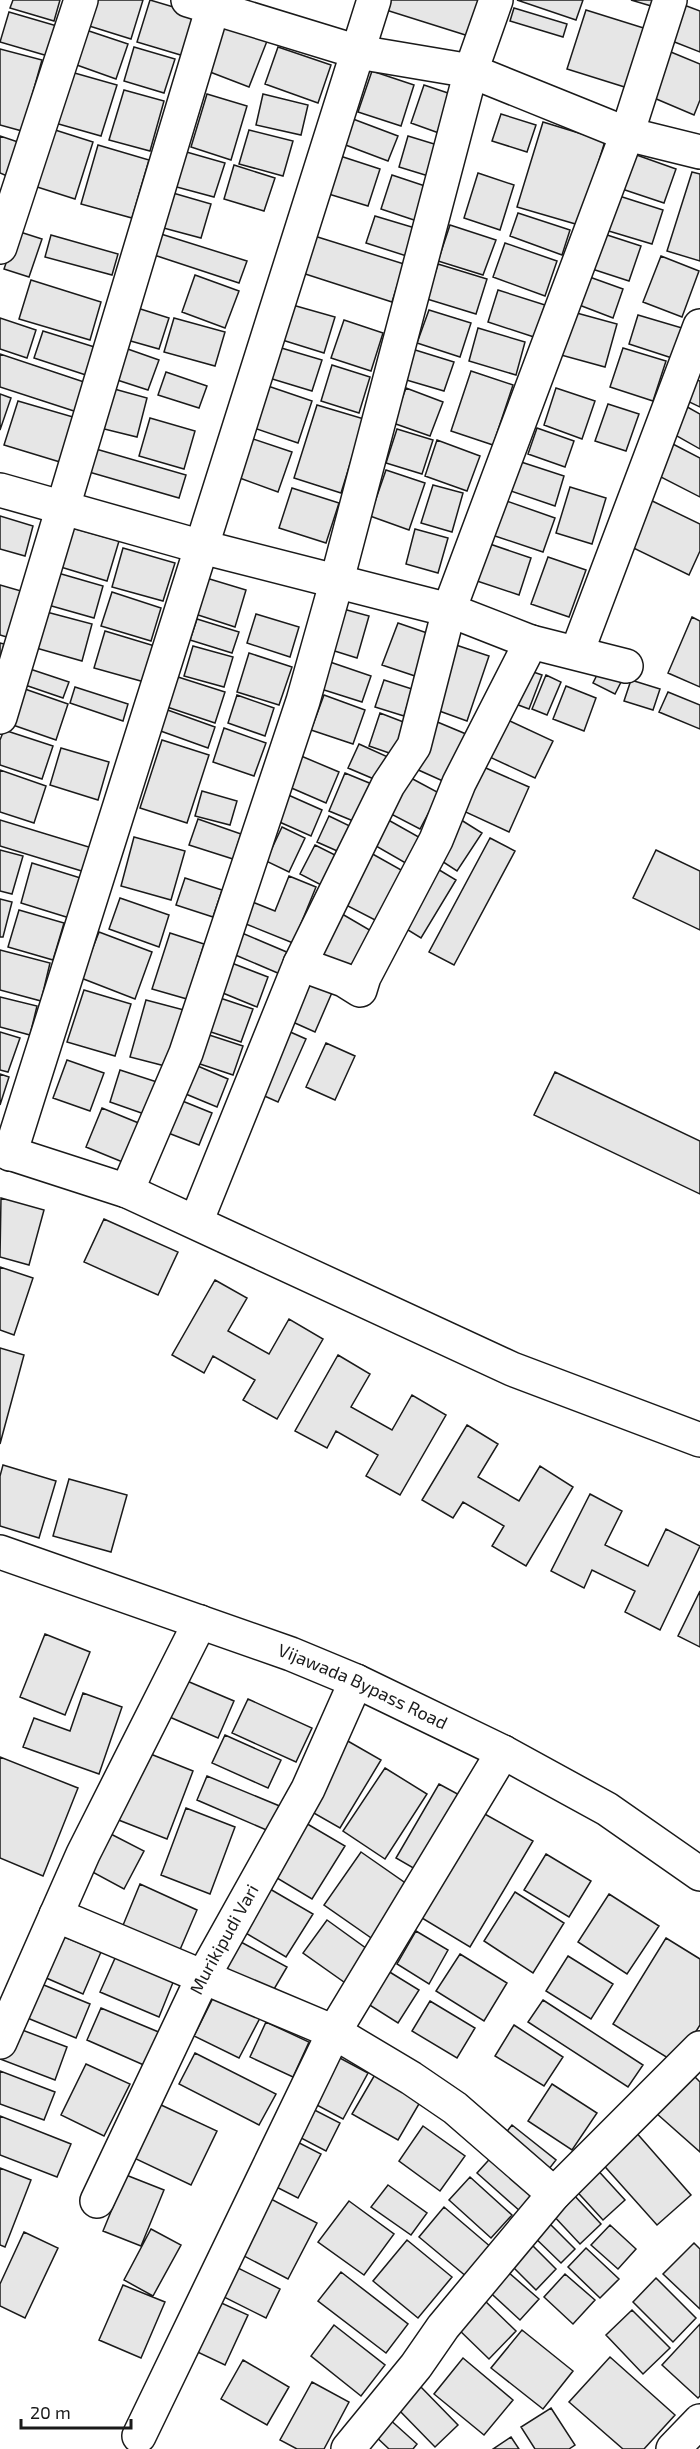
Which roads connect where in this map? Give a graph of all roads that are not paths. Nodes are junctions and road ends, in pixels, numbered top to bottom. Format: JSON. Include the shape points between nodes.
{"nodes":[{"id":1,"x":81,"y":0,"type":"edge"},
{"id":2,"x":374,"y":0,"type":"edge"},
{"id":3,"x":496,"y":0,"type":"edge"},
{"id":4,"x":670,"y":0,"type":"edge"},
{"id":5,"x":201,"y":4,"type":"edge"},
{"id":6,"x":358,"y":52,"type":"junction"},
{"id":7,"x":471,"y":71,"type":"junction"},
{"id":8,"x":627,"y":134,"type":"junction"},
{"id":9,"x":700,"y":152,"type":"edge"},
{"id":10,"x":0,"y":247,"type":"edge"},
{"id":11,"x":700,"y":326,"type":"edge"},
{"id":12,"x":0,"y":490,"type":"edge"},
{"id":13,"x":64,"y":508,"type":"junction"},
{"id":14,"x":202,"y":547,"type":"junction"},
{"id":15,"x":337,"y":580,"type":"junction"},
{"id":16,"x":449,"y":610,"type":"junction"},
{"id":17,"x":531,"y":642,"type":"junction"},
{"id":18,"x":577,"y":652,"type":"junction"},
{"id":19,"x":626,"y":666,"type":"dead end"},
{"id":20,"x":0,"y":717,"type":"edge"},
{"id":21,"x":300,"y":964,"type":"junction"},
{"id":22,"x":5,"y":1152,"type":"edge"},
{"id":23,"x":127,"y":1191,"type":"junction"},
{"id":24,"x":196,"y":1222,"type":"junction"},
{"id":25,"x":700,"y":1440,"type":"edge"},
{"id":26,"x":0,"y":1552,"type":"edge"},
{"id":27,"x":200,"y":1622,"type":"junction"},
{"id":28,"x":356,"y":1681,"type":"junction"},
{"id":29,"x":503,"y":1752,"type":"junction"},
{"id":30,"x":700,"y":1874,"type":"edge"},
{"id":31,"x":56,"y":1916,"type":"junction"},
{"id":32,"x":203,"y":1977,"type":"junction"},
{"id":33,"x":334,"y":2032,"type":"junction"},
{"id":34,"x":0,"y":2042,"type":"edge"},
{"id":35,"x":700,"y":2048,"type":"edge"},
{"id":36,"x":554,"y":2194,"type":"junction"},
{"id":37,"x":97,"y":2201,"type":"dead end"},
{"id":38,"x":700,"y":2421,"type":"edge"},
{"id":39,"x":139,"y":2436,"type":"dead end"},
{"id":40,"x":348,"y":2449,"type":"edge"},
{"id":41,"x":673,"y":2449,"type":"edge"}],
"edges":[{"from":1,"to":10,"type":"street"},
{"from":2,"to":6,"type":"street"},
{"from":3,"to":7,"type":"street"},
{"from":4,"to":8,"type":"street"},
{"from":5,"to":6,"type":"street"},
{"from":5,"to":13,"type":"street"},
{"from":6,"to":7,"type":"street"},
{"from":6,"to":14,"type":"street"},
{"from":7,"to":8,"type":"street"},
{"from":7,"to":15,"type":"street"},
{"from":8,"to":9,"type":"street"},
{"from":8,"to":16,"type":"street"},
{"from":11,"to":18,"type":"street"},
{"from":12,"to":13,"type":"street"},
{"from":13,"to":14,"type":"street"},
{"from":13,"to":20,"type":"street"},
{"from":14,"to":15,"type":"street"},
{"from":14,"to":22,"type":"street"},
{"from":15,"to":16,"type":"street"},
{"from":15,"to":23,"type":"street","via":[[303,701],[186,1053]]},
{"from":16,"to":17,"type":"street"},
{"from":16,"to":21,"type":"street","via":[[414,746],[388,785]]},
{"from":17,"to":18,"type":"street"},
{"from":17,"to":21,"type":"street","via":[[360,990]]},
{"from":18,"to":19,"type":"street"},
{"from":21,"to":24,"type":"street"},
{"from":22,"to":23,"type":"street"},
{"from":23,"to":24,"type":"street"},
{"from":24,"to":25,"type":"street","via":[[512,1369]]},
{"from":26,"to":27,"type":"street","name":"Vijawada Bypass Road"},
{"from":27,"to":28,"type":"street","name":"Vijawada Bypass Road"},
{"from":27,"to":31,"type":"street","via":[[83,1854]]},
{"from":28,"to":29,"type":"street","name":"Vijawada Bypass Road"},
{"from":28,"to":32,"type":"street","name":"Murikipudi Vari","via":[[308,1789]]},
{"from":29,"to":30,"type":"street","name":"Vijawada Bypass Road","via":[[608,1809]]},
{"from":29,"to":33,"type":"street"},
{"from":31,"to":32,"type":"street"},
{"from":31,"to":34,"type":"street"},
{"from":32,"to":33,"type":"street"},
{"from":32,"to":37,"type":"street","name":"Murikipudi Vari"},
{"from":33,"to":36,"type":"street","via":[[455,2108]]},
{"from":33,"to":39,"type":"street"},
{"from":35,"to":36,"type":"street"},
{"from":36,"to":40,"type":"street"},
{"from":38,"to":41,"type":"street"}]}
